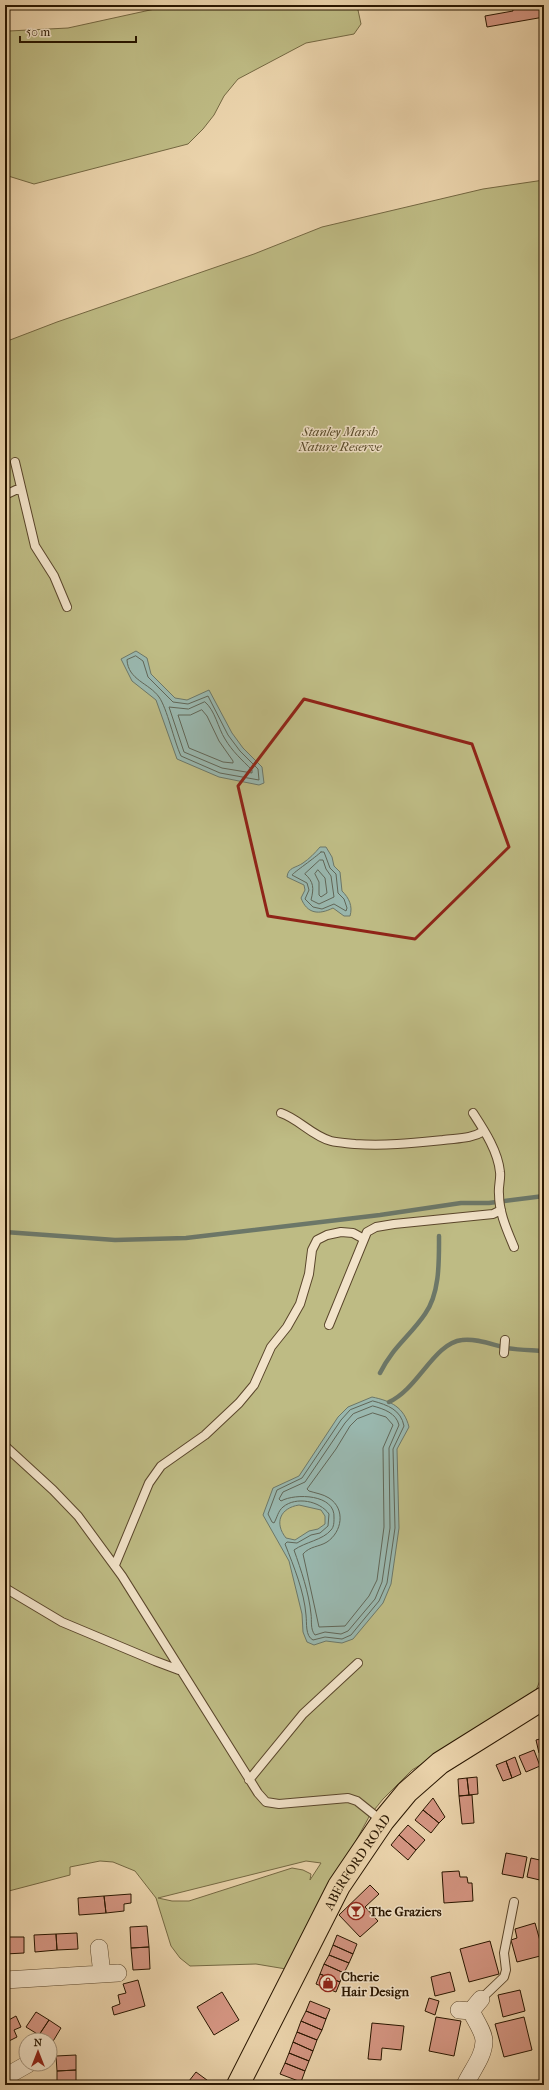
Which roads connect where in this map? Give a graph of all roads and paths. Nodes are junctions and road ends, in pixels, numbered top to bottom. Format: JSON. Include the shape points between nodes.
{"nodes":[{"id":1,"x":14,"y":462,"type":"dead end"},
{"id":2,"x":20,"y":488,"type":"junction"},
{"id":3,"x":5,"y":495,"type":"edge"},
{"id":4,"x":67,"y":607,"type":"dead end"},
{"id":5,"x":281,"y":1113,"type":"dead end"},
{"id":6,"x":473,"y":1113,"type":"dead end"},
{"id":7,"x":484,"y":1131,"type":"junction"},
{"id":8,"x":501,"y":1210,"type":"junction"},
{"id":9,"x":364,"y":1239,"type":"junction"},
{"id":10,"x":514,"y":1248,"type":"dead end"},
{"id":11,"x":328,"y":1325,"type":"dead end"},
{"id":12,"x":505,"y":1340,"type":"dead end"},
{"id":13,"x":504,"y":1353,"type":"dead end"},
{"id":14,"x":5,"y":1446,"type":"edge"},
{"id":15,"x":115,"y":1565,"type":"junction"},
{"id":16,"x":5,"y":1588,"type":"edge"},
{"id":17,"x":358,"y":1663,"type":"dead end"},
{"id":18,"x":179,"y":1670,"type":"junction"},
{"id":19,"x":544,"y":1698,"type":"edge"},
{"id":20,"x":249,"y":1780,"type":"junction"},
{"id":21,"x":383,"y":1821,"type":"junction"},
{"id":22,"x":514,"y":1902,"type":"dead end"},
{"id":23,"x":99,"y":1948,"type":"dead end"},
{"id":24,"x":5,"y":1980,"type":"edge"},
{"id":25,"x":470,"y":2007,"type":"joint"},
{"id":26,"x":18,"y":2069,"type":"edge"},
{"id":27,"x":5,"y":2076,"type":"edge"},
{"id":28,"x":238,"y":2085,"type":"edge"},
{"id":29,"x":465,"y":2085,"type":"edge"}],
"edges":[{"from":1,"to":2,"type":"lane"},
{"from":2,"to":3,"type":"lane"},
{"from":2,"to":4,"type":"lane","via":[[35,546],[54,576]]},
{"from":5,"to":7,"type":"lane","via":[[289,1115],[320,1136],[348,1143],[423,1143],[462,1139],[477,1136]]},
{"from":6,"to":7,"type":"lane"},
{"from":7,"to":8,"type":"lane","via":[[495,1154],[500,1173]]},
{"from":8,"to":9,"type":"lane","via":[[493,1214],[376,1227],[366,1232]]},
{"from":8,"to":10,"type":"lane"},
{"from":9,"to":11,"type":"lane"},
{"from":9,"to":15,"type":"lane","via":[[353,1233],[341,1232],[317,1240],[312,1250],[309,1274],[300,1304],[287,1327],[271,1347],[254,1385],[240,1403],[204,1435],[161,1466],[149,1483]]},
{"from":12,"to":13,"type":"lane"},
{"from":14,"to":15,"type":"lane","via":[[78,1516]]},
{"from":15,"to":18,"type":"lane"},
{"from":16,"to":18,"type":"lane","via":[[62,1622]]},
{"from":17,"to":20,"type":"lane","via":[[303,1714]]},
{"from":18,"to":20,"type":"lane"},
{"from":19,"to":21,"type":"main road","name":"ABERFORD ROAD","via":[[440,1763],[407,1792]]},
{"from":20,"to":21,"type":"lane","via":[[266,1802],[279,1804],[348,1798],[357,1801]]},
{"from":21,"to":28,"type":"main road","name":"ABERFORD ROAD","via":[[339,1886]]},
{"from":22,"to":25,"type":"lane","via":[[504,1953],[504,1977]]},
{"from":23,"to":24,"type":"street","via":[[110,1973]]},
{"from":25,"to":29,"type":"street","via":[[484,2040],[480,2060]]},
{"from":26,"to":27,"type":"street"}]}
